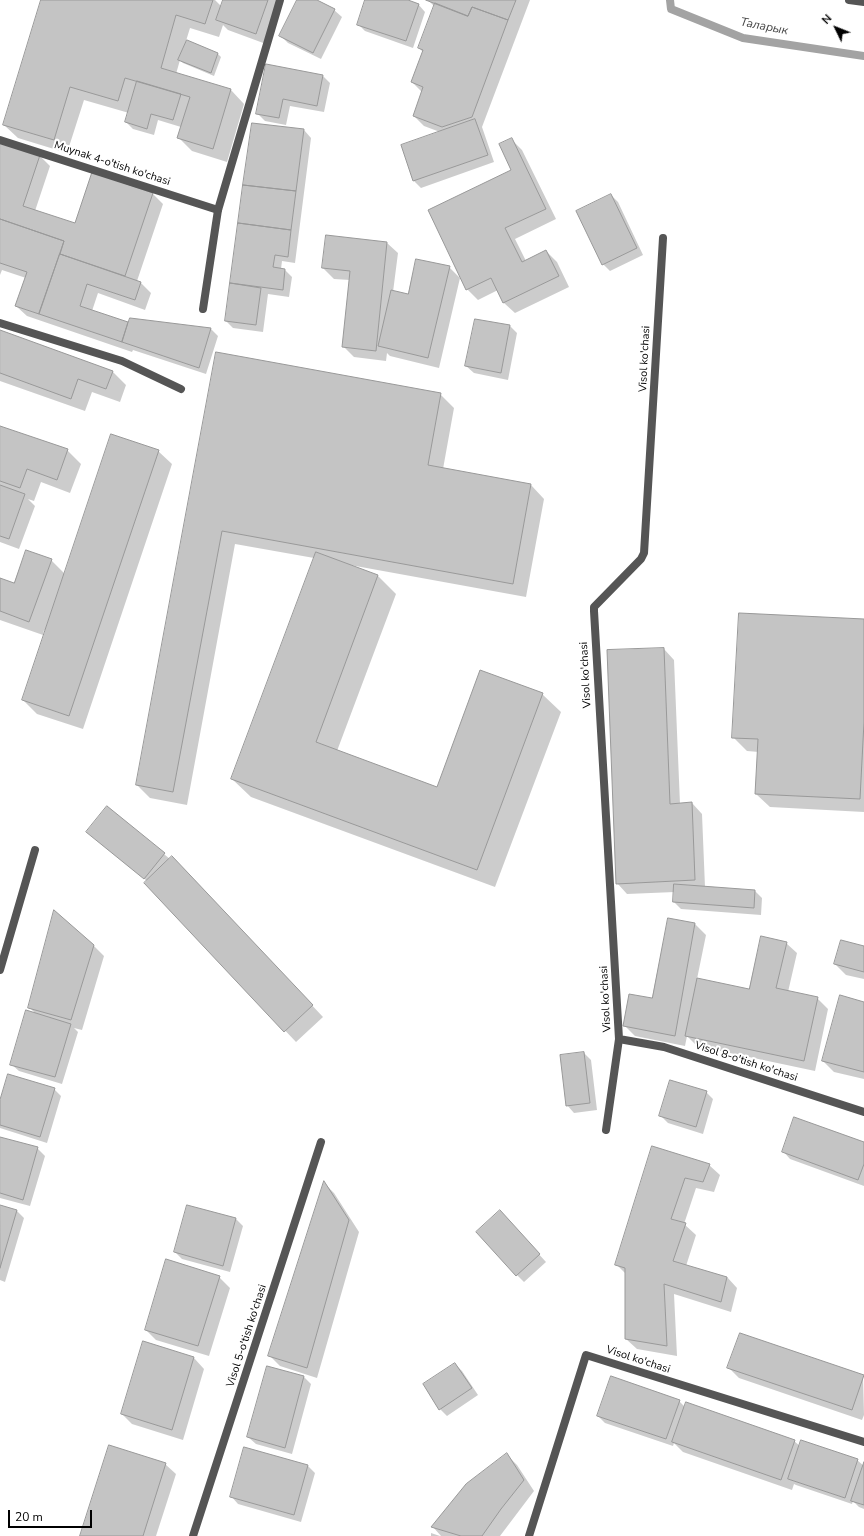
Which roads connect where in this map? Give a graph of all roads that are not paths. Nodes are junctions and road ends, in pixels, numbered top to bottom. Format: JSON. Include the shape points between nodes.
{"nodes":[{"id":1,"x":280,"y":0,"type":"edge"},
{"id":2,"x":849,"y":0,"type":"edge"},
{"id":3,"x":864,"y":2,"type":"edge"},
{"id":4,"x":0,"y":140,"type":"edge"},
{"id":5,"x":218,"y":210,"type":"junction"},
{"id":6,"x":663,"y":238,"type":"dead end"},
{"id":7,"x":203,"y":309,"type":"dead end"},
{"id":8,"x":0,"y":323,"type":"edge"},
{"id":9,"x":181,"y":389,"type":"dead end"},
{"id":10,"x":35,"y":850,"type":"dead end"},
{"id":11,"x":0,"y":970,"type":"edge"},
{"id":12,"x":619,"y":1039,"type":"junction"},
{"id":13,"x":864,"y":1112,"type":"edge"},
{"id":14,"x":606,"y":1130,"type":"dead end"},
{"id":15,"x":321,"y":1142,"type":"dead end"},
{"id":16,"x":864,"y":1442,"type":"edge"},
{"id":17,"x":193,"y":1536,"type":"edge"},
{"id":18,"x":529,"y":1536,"type":"edge"}],
"edges":[{"from":1,"to":5,"type":"street"},
{"from":2,"to":3,"type":"street"},
{"from":4,"to":5,"type":"street","name":"Muynak 4-o'tish ko'chasi"},
{"from":5,"to":7,"type":"street"},
{"from":6,"to":12,"type":"street","name":"Visol ko'chasi","via":[[644,553],[594,607]]},
{"from":8,"to":9,"type":"street","via":[[122,361]]},
{"from":10,"to":11,"type":"street"},
{"from":12,"to":13,"type":"street","name":"Visol 8-o'tish ko'chasi","via":[[664,1047]]},
{"from":12,"to":14,"type":"street","name":"Visol ko'chasi"},
{"from":15,"to":17,"type":"street","name":"Visol 5-o'tish ko'chasi"},
{"from":16,"to":18,"type":"street","name":"Visol ko'chasi","via":[[586,1355]]}]}
